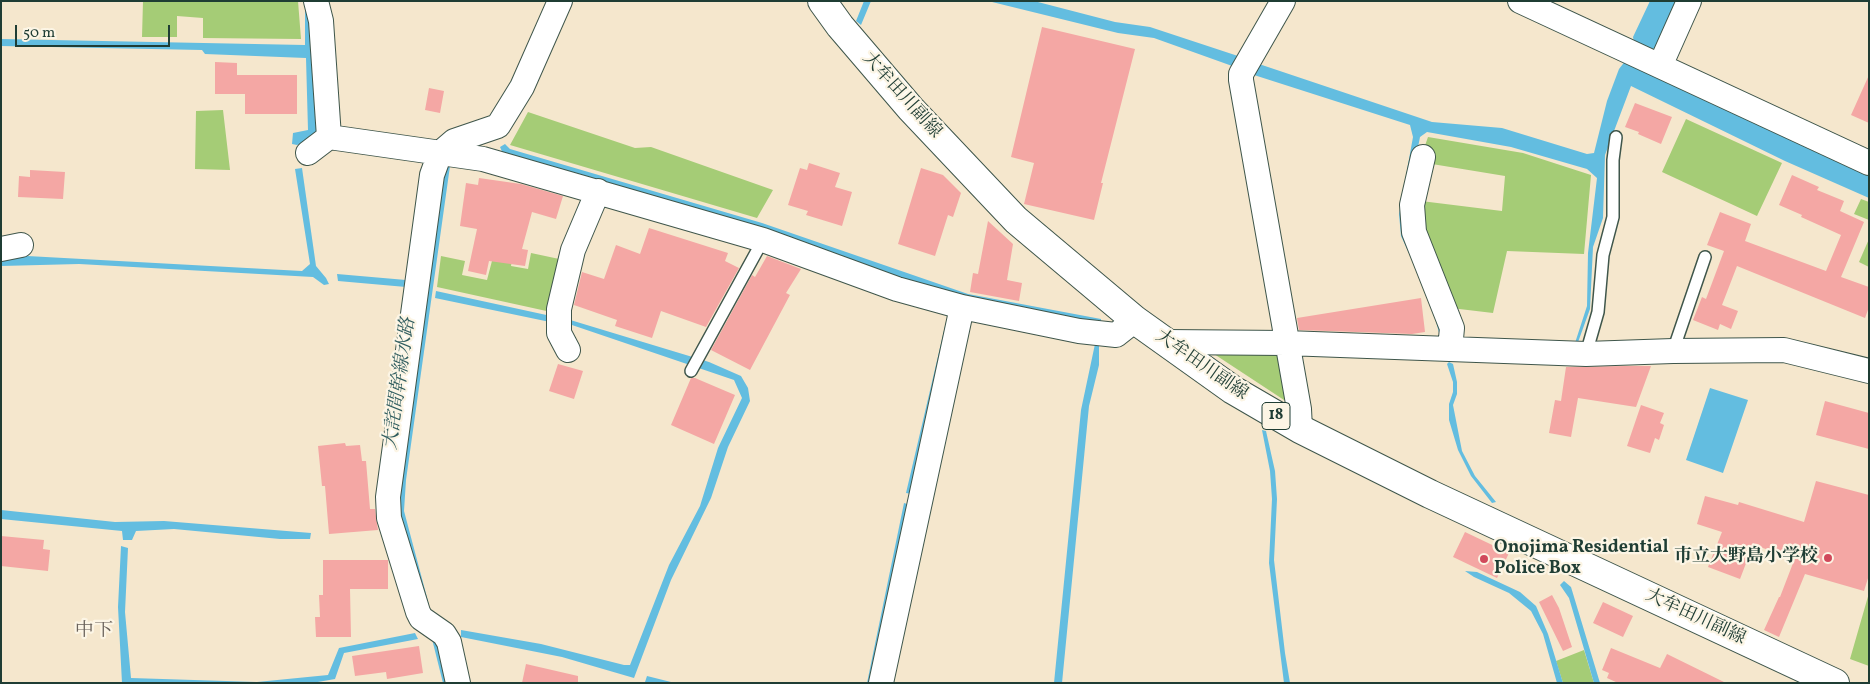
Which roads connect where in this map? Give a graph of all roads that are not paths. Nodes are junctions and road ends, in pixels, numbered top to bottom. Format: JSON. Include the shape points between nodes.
{"nodes":[{"id":1,"x":316,"y":1,"type":"edge"},
{"id":2,"x":560,"y":1,"type":"edge"},
{"id":3,"x":822,"y":1,"type":"edge"},
{"id":4,"x":1283,"y":1,"type":"edge"},
{"id":5,"x":1520,"y":1,"type":"edge"},
{"id":6,"x":1689,"y":1,"type":"edge"},
{"id":7,"x":1655,"y":63,"type":"junction"},
{"id":8,"x":1616,"y":136,"type":"dead end"},
{"id":9,"x":329,"y":137,"type":"junction"},
{"id":10,"x":308,"y":153,"type":"dead end"},
{"id":11,"x":440,"y":153,"type":"junction"},
{"id":12,"x":1423,"y":157,"type":"dead end"},
{"id":13,"x":1869,"y":163,"type":"edge"},
{"id":14,"x":598,"y":191,"type":"junction"},
{"id":15,"x":763,"y":240,"type":"junction"},
{"id":16,"x":1705,"y":256,"type":"dead end"},
{"id":17,"x":962,"y":307,"type":"junction"},
{"id":18,"x":1135,"y":320,"type":"junction"},
{"id":19,"x":1166,"y":342,"type":"junction"},
{"id":20,"x":1286,"y":343,"type":"junction"},
{"id":21,"x":1450,"y":349,"type":"junction"},
{"id":22,"x":568,"y":350,"type":"dead end"},
{"id":23,"x":1674,"y":350,"type":"junction"},
{"id":24,"x":1586,"y":354,"type":"junction"},
{"id":25,"x":691,"y":371,"type":"dead end"},
{"id":26,"x":1869,"y":371,"type":"edge"},
{"id":27,"x":1300,"y":429,"type":"junction"},
{"id":28,"x":458,"y":683,"type":"edge"},
{"id":29,"x":881,"y":683,"type":"edge"},
{"id":30,"x":1835,"y":683,"type":"edge"}],
"edges":[{"from":1,"to":9,"type":"street","via":[[321,21]]},
{"from":2,"to":11,"type":"street","via":[[522,87],[498,126],[454,141]]},
{"from":3,"to":18,"type":"main road","name":"大牟田川副線","number":"18","via":[[911,109],[1016,220]]},
{"from":4,"to":20,"type":"street","via":[[1241,74],[1241,80]]},
{"from":5,"to":7,"type":"street"},
{"from":6,"to":7,"type":"street"},
{"from":7,"to":13,"type":"street"},
{"from":8,"to":24,"type":"lane","via":[[1613,217],[1603,255],[1598,312]]},
{"from":9,"to":10,"type":"street"},
{"from":9,"to":11,"type":"street"},
{"from":11,"to":14,"type":"street","via":[[482,159]]},
{"from":11,"to":28,"type":"street","via":[[432,175],[388,497],[389,518],[418,612],[449,642]]},
{"from":12,"to":21,"type":"street","via":[[1412,206],[1414,232],[1452,328]]},
{"from":14,"to":15,"type":"street"},
{"from":14,"to":22,"type":"street","via":[[573,250],[559,309],[559,333]]},
{"from":15,"to":17,"type":"street","via":[[898,289]]},
{"from":15,"to":25,"type":"lane"},
{"from":16,"to":23,"type":"lane"},
{"from":17,"to":18,"type":"street","via":[[1079,331],[1116,335]]},
{"from":17,"to":29,"type":"street"},
{"from":18,"to":19,"type":"main road","name":"大牟田川副線","number":"18"},
{"from":19,"to":20,"type":"street"},
{"from":19,"to":27,"type":"main road","name":"大牟田川副線","number":"18","via":[[1233,390]]},
{"from":20,"to":21,"type":"street"},
{"from":20,"to":27,"type":"street"},
{"from":21,"to":24,"type":"street"},
{"from":23,"to":24,"type":"street"},
{"from":23,"to":26,"type":"street","via":[[1784,350]]},
{"from":27,"to":30,"type":"main road","name":"大牟田川副線","number":"18","via":[[1430,494]]}]}
